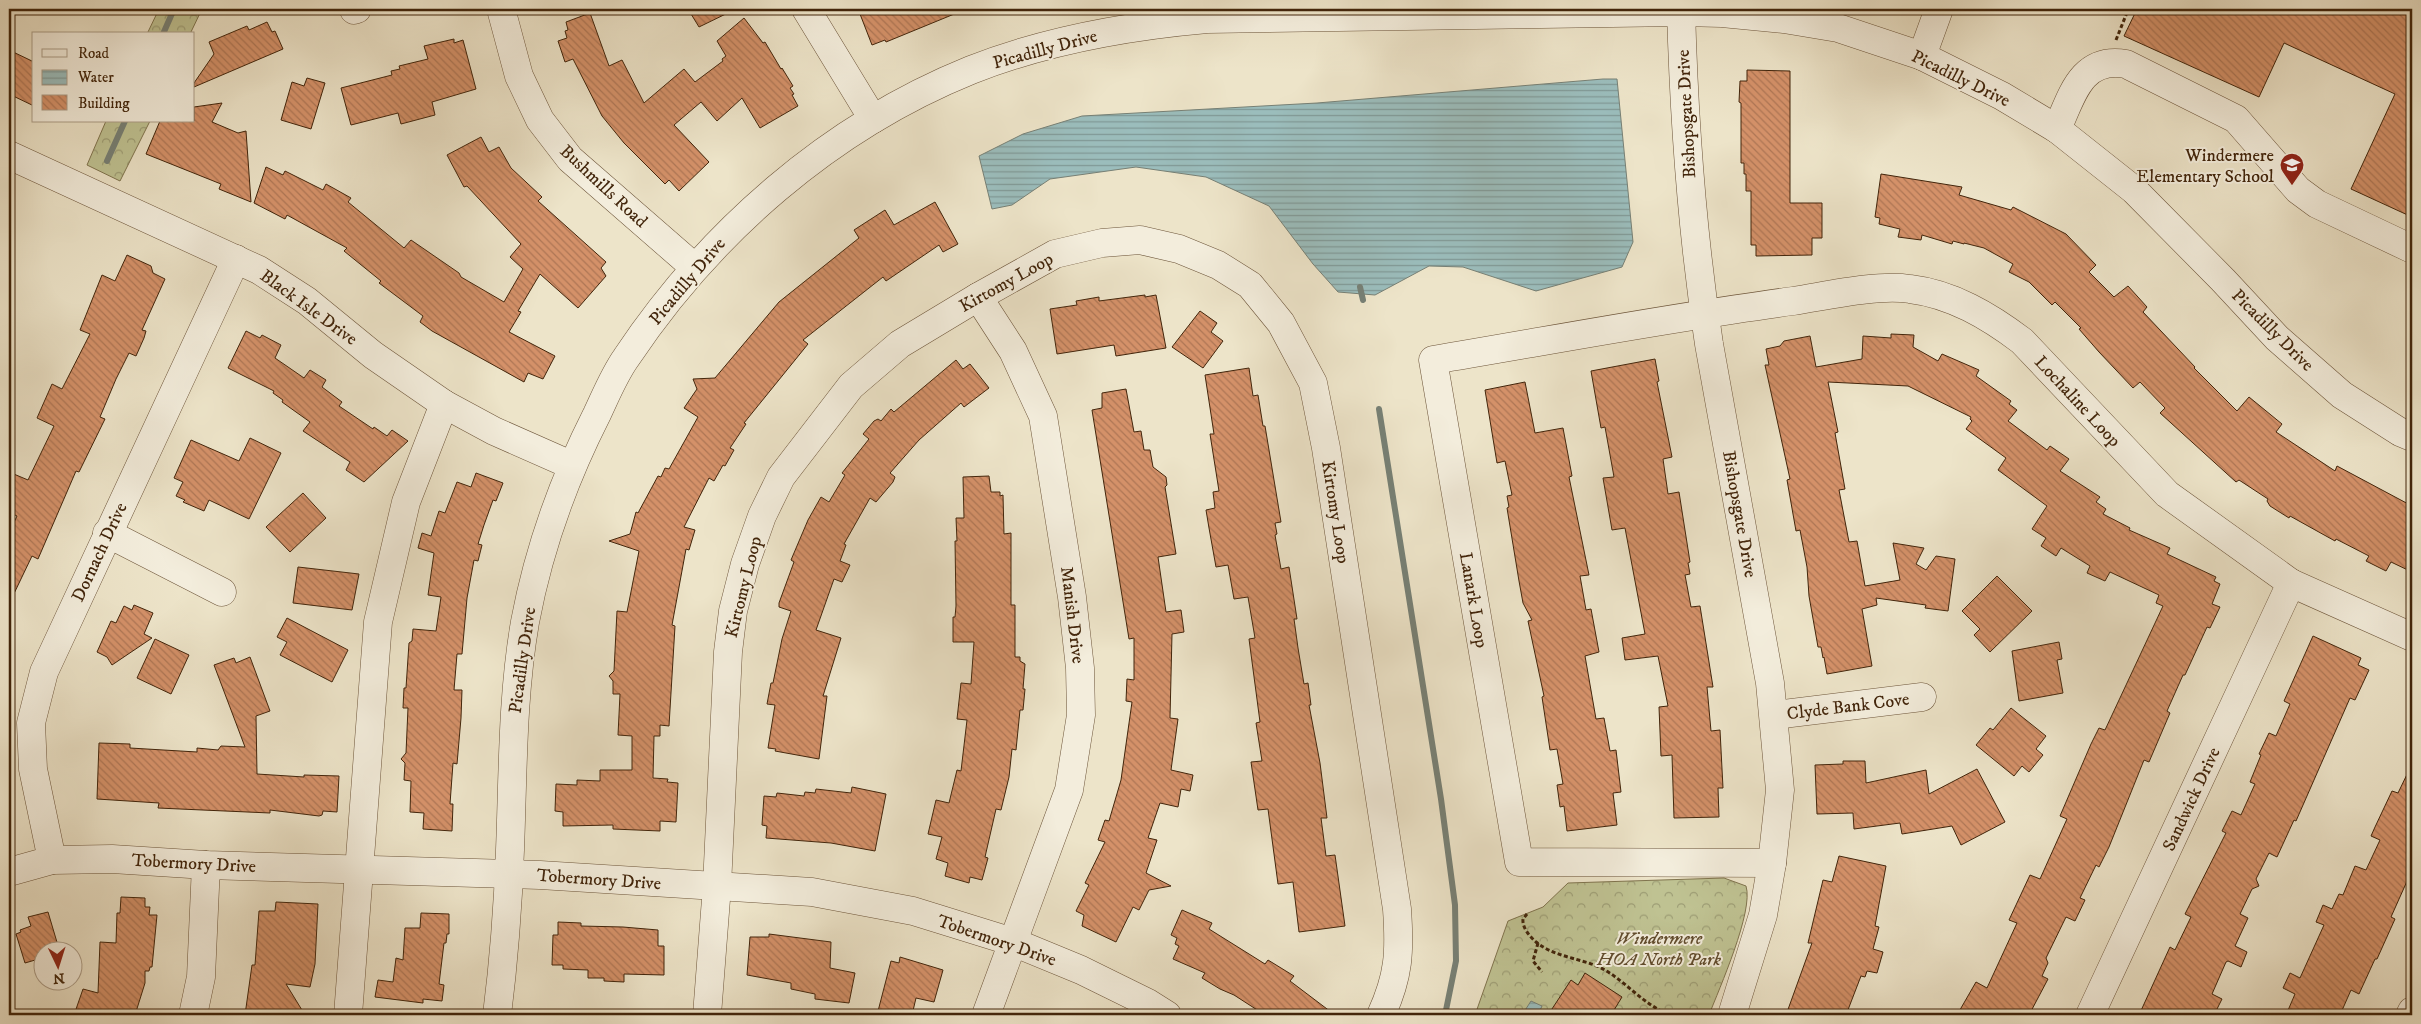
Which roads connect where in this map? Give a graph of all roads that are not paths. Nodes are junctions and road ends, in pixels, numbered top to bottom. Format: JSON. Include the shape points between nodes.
{"nodes":[{"id":1,"x":501,"y":9,"type":"edge"},
{"id":2,"x":806,"y":9,"type":"edge"},
{"id":3,"x":1939,"y":9,"type":"edge"},
{"id":4,"x":1681,"y":10,"type":"edge"},
{"id":5,"x":1529,"y":12,"type":"edge"},
{"id":6,"x":1387,"y":13,"type":"edge"},
{"id":7,"x":1207,"y":14,"type":"edge"},
{"id":8,"x":1838,"y":19,"type":"edge"},
{"id":9,"x":1922,"y":56,"type":"junction"},
{"id":10,"x":873,"y":119,"type":"junction"},
{"id":11,"x":2057,"y":129,"type":"junction"},
{"id":12,"x":9,"y":155,"type":"edge"},
{"id":13,"x":2412,"y":249,"type":"edge"},
{"id":14,"x":236,"y":259,"type":"junction"},
{"id":15,"x":694,"y":267,"type":"junction"},
{"id":16,"x":978,"y":297,"type":"junction"},
{"id":17,"x":1705,"y":314,"type":"junction"},
{"id":18,"x":444,"y":404,"type":"junction"},
{"id":19,"x":2412,"y":437,"type":"edge"},
{"id":20,"x":571,"y":465,"type":"junction"},
{"id":21,"x":107,"y":532,"type":"junction"},
{"id":22,"x":2291,"y":583,"type":"junction"},
{"id":23,"x":222,"y":592,"type":"dead end"},
{"id":24,"x":2412,"y":637,"type":"edge"},
{"id":25,"x":1922,"y":697,"type":"dead end"},
{"id":26,"x":1775,"y":715,"type":"junction"},
{"id":27,"x":52,"y":860,"type":"junction"},
{"id":28,"x":1772,"y":863,"type":"junction"},
{"id":29,"x":206,"y":865,"type":"junction"},
{"id":30,"x":360,"y":870,"type":"junction"},
{"id":31,"x":9,"y":872,"type":"edge"},
{"id":32,"x":509,"y":873,"type":"junction"},
{"id":33,"x":717,"y":886,"type":"junction"},
{"id":34,"x":1013,"y":942,"type":"junction"},
{"id":35,"x":2412,"y":1011,"type":"edge"},
{"id":36,"x":193,"y":1015,"type":"edge"},
{"id":37,"x":348,"y":1015,"type":"edge"},
{"id":38,"x":498,"y":1015,"type":"edge"},
{"id":39,"x":707,"y":1015,"type":"edge"},
{"id":40,"x":986,"y":1015,"type":"edge"},
{"id":41,"x":1167,"y":1015,"type":"edge"},
{"id":42,"x":1381,"y":1015,"type":"edge"},
{"id":43,"x":1732,"y":1015,"type":"edge"},
{"id":44,"x":2090,"y":1015,"type":"edge"},
{"id":45,"x":2410,"y":1015,"type":"edge"}],
"edges":[{"from":1,"to":15,"type":"street","name":"Bushmills Road","via":[[519,76],[540,120],[570,159]]},
{"from":2,"to":10,"type":"street"},
{"from":3,"to":9,"type":"street"},
{"from":4,"to":5,"type":"street","name":"Picadilly Drive"},
{"from":4,"to":8,"type":"street","name":"Picadilly Drive","via":[[1784,19]]},
{"from":4,"to":17,"type":"street","name":"Bishopsgate Drive","via":[[1688,163]]},
{"from":5,"to":6,"type":"street","name":"Picadilly Drive"},
{"from":6,"to":7,"type":"street","name":"Picadilly Drive"},
{"from":7,"to":10,"type":"street","name":"Picadilly Drive","via":[[1091,34],[1036,48],[972,69]]},
{"from":8,"to":9,"type":"street","name":"Picadilly Drive"},
{"from":9,"to":11,"type":"street","name":"Picadilly Drive","via":[[2002,96]]},
{"from":10,"to":15,"type":"street","name":"Picadilly Drive","via":[[795,172]]},
{"from":11,"to":13,"type":"street","via":[[2072,95],[2091,69],[2108,62],[2126,64],[2236,120],[2298,190],[2317,204]]},
{"from":11,"to":19,"type":"street","name":"Picadilly Drive","via":[[2134,190],[2306,364],[2342,395]]},
{"from":12,"to":14,"type":"street","name":"Black Isle Drive"},
{"from":14,"to":18,"type":"street","name":"Black Isle Drive","via":[[308,301]]},
{"from":14,"to":21,"type":"street","name":"Dornach Drive"},
{"from":15,"to":20,"type":"street","name":"Picadilly Drive","via":[[624,360]]},
{"from":16,"to":33,"type":"street","name":"Kirtomy Loop","via":[[900,344],[850,386],[781,476],[762,516],[733,611],[728,652]]},
{"from":16,"to":34,"type":"street","name":"Manish Drive","via":[[1013,350],[1042,416],[1072,597],[1080,668],[1081,716],[1069,790]]},
{"from":16,"to":42,"type":"street","name":"Kirtomy Loop","via":[[1055,254],[1102,243],[1140,240],[1179,249],[1218,265],[1250,286],[1281,323],[1294,345],[1313,383],[1326,448],[1397,909],[1399,957],[1393,989]]},
{"from":17,"to":22,"type":"street","name":"Lochaline Loop","via":[[1908,288],[1971,308],[2022,340],[2167,494]]},
{"from":17,"to":26,"type":"street","name":"Bishopsgate Drive"},
{"from":17,"to":28,"type":"street","name":"Lanark Loop","via":[[1433,360],[1519,862]]},
{"from":18,"to":20,"type":"street","name":"Black Isle Drive","via":[[494,431]]},
{"from":18,"to":30,"type":"street","via":[[406,502],[378,622]]},
{"from":20,"to":32,"type":"street","name":"Picadilly Drive","via":[[545,535],[525,623],[514,716]]},
{"from":21,"to":23,"type":"street"},
{"from":21,"to":27,"type":"street","name":"Dornach Drive","via":[[44,672],[31,723],[33,768]]},
{"from":22,"to":24,"type":"street","name":"Lochaline Loop"},
{"from":22,"to":44,"type":"street","name":"Sandwick Drive"},
{"from":25,"to":26,"type":"street","name":"Clyde Bank Cove"},
{"from":26,"to":28,"type":"street","name":"Bishopsgate Drive","via":[[1780,790]]},
{"from":27,"to":29,"type":"street","name":"Tobermory Drive","via":[[112,859]]},
{"from":27,"to":31,"type":"street","name":"Tobermory Drive"},
{"from":28,"to":43,"type":"street","name":"Bishopsgate Drive","via":[[1763,915]]},
{"from":29,"to":30,"type":"street","name":"Tobermory Drive"},
{"from":29,"to":36,"type":"street","via":[[201,977]]},
{"from":30,"to":32,"type":"street","name":"Tobermory Drive"},
{"from":30,"to":37,"type":"street"},
{"from":32,"to":33,"type":"street","name":"Tobermory Drive"},
{"from":32,"to":38,"type":"street","name":"Picadilly Drive"},
{"from":33,"to":34,"type":"street","name":"Tobermory Drive","via":[[812,892],[913,911]]},
{"from":33,"to":39,"type":"street","name":"Kirtomy Loop"},
{"from":34,"to":40,"type":"street","name":"Manish Drive"},
{"from":34,"to":41,"type":"street","name":"Tobermory Drive","via":[[1081,970]]},
{"from":35,"to":45,"type":"street"}]}
